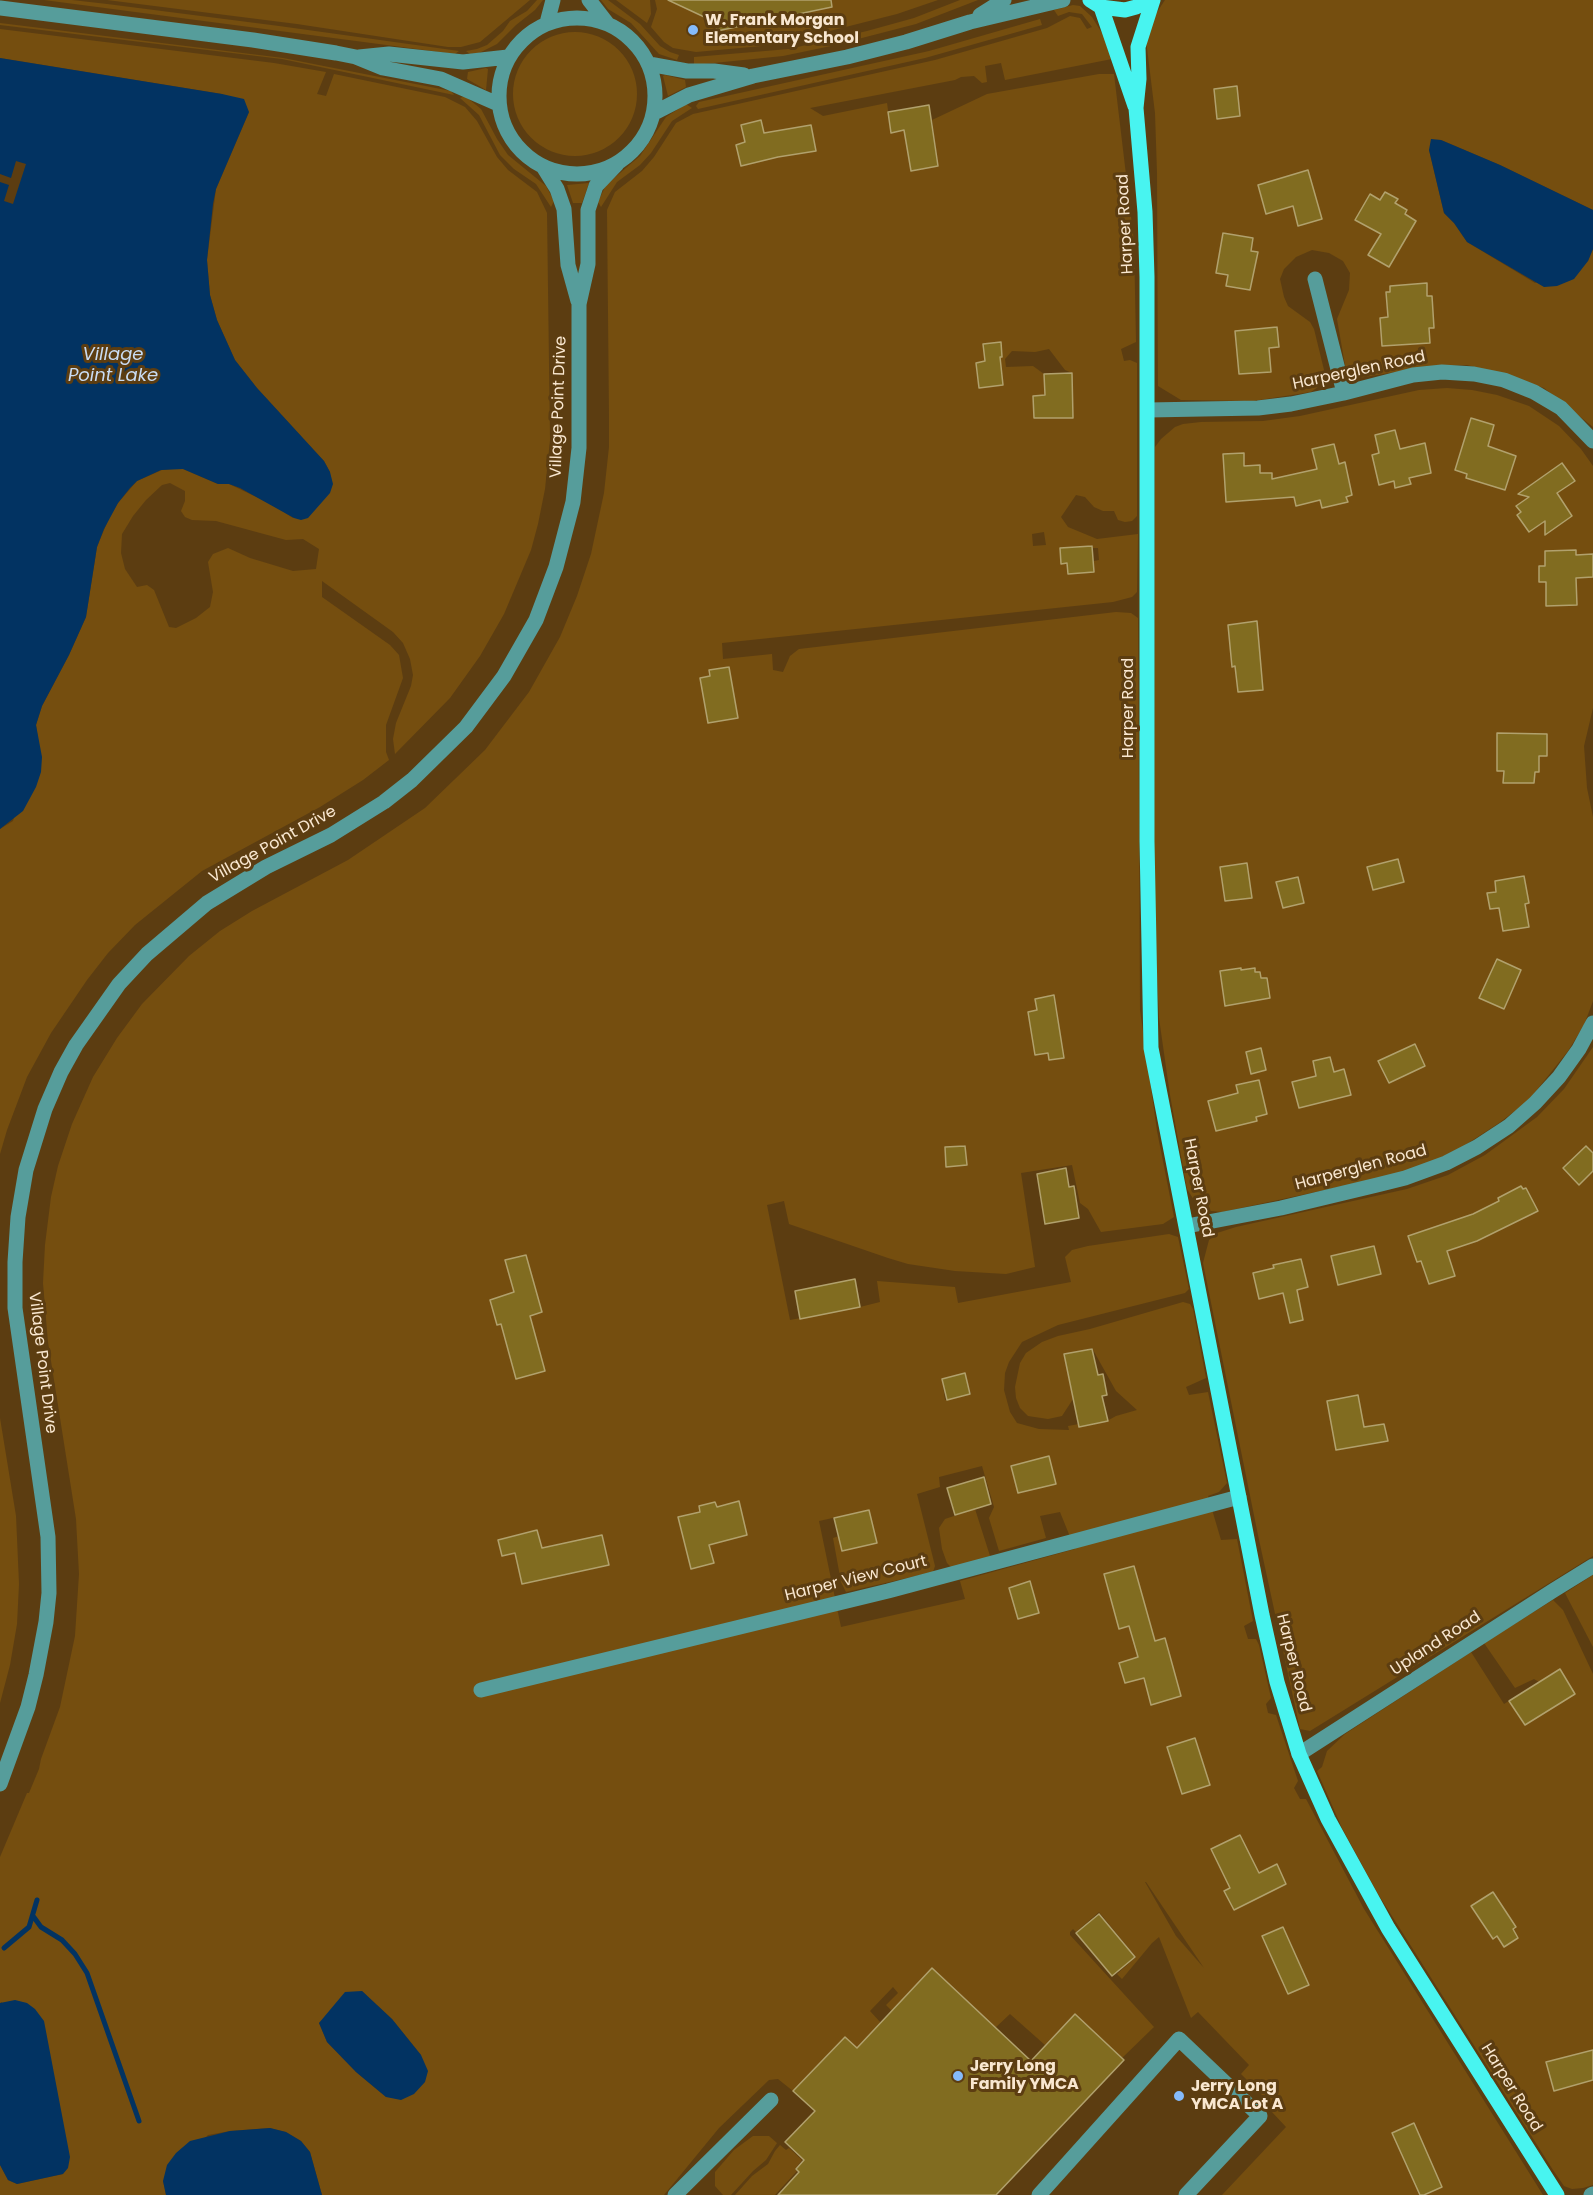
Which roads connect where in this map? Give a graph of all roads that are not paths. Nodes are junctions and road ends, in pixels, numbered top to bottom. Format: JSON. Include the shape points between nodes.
{"nodes":[{"id":1,"x":553,"y":0,"type":"edge"},
{"id":2,"x":589,"y":0,"type":"edge"},
{"id":3,"x":1004,"y":0,"type":"edge"},
{"id":4,"x":1062,"y":0,"type":"edge"},
{"id":5,"x":1148,"y":0,"type":"edge"},
{"id":6,"x":1153,"y":0,"type":"edge"},
{"id":7,"x":1091,"y":2,"type":"edge"},
{"id":8,"x":0,"y":8,"type":"edge"},
{"id":9,"x":970,"y":22,"type":"junction"},
{"id":10,"x":547,"y":23,"type":"junction"},
{"id":11,"x":607,"y":23,"type":"junction"},
{"id":12,"x":356,"y":57,"type":"junction"},
{"id":13,"x":508,"y":57,"type":"junction"},
{"id":14,"x":649,"y":64,"type":"junction"},
{"id":15,"x":753,"y":76,"type":"junction"},
{"id":16,"x":498,"y":104,"type":"junction"},
{"id":17,"x":1136,"y":108,"type":"junction"},
{"id":18,"x":654,"y":113,"type":"junction"},
{"id":19,"x":617,"y":164,"type":"junction"},
{"id":20,"x":544,"y":168,"type":"junction"},
{"id":21,"x":1316,"y":279,"type":"dead end"},
{"id":22,"x":579,"y":304,"type":"junction"},
{"id":23,"x":1344,"y":393,"type":"junction"},
{"id":24,"x":1148,"y":410,"type":"junction"},
{"id":25,"x":1593,"y":441,"type":"edge"},
{"id":26,"x":1593,"y":1023,"type":"edge"},
{"id":27,"x":1187,"y":1226,"type":"junction"},
{"id":28,"x":1239,"y":1497,"type":"junction"},
{"id":29,"x":1593,"y":1566,"type":"edge"},
{"id":30,"x":481,"y":1690,"type":"dead end"},
{"id":31,"x":1299,"y":1754,"type":"junction"},
{"id":32,"x":0,"y":1784,"type":"edge"},
{"id":33,"x":771,"y":2100,"type":"dead end"},
{"id":34,"x":675,"y":2195,"type":"edge"},
{"id":35,"x":1039,"y":2195,"type":"edge"},
{"id":36,"x":1186,"y":2195,"type":"edge"},
{"id":37,"x":1557,"y":2195,"type":"edge"}],
"edges":[{"from":1,"to":10,"type":"street"},
{"from":2,"to":11,"type":"street"},
{"from":3,"to":9,"type":"street"},
{"from":4,"to":9,"type":"street"},
{"from":5,"to":7,"type":"main road","via":[[1125,10]]},
{"from":6,"to":17,"type":"main road","name":"Harper Road","via":[[1138,47]]},
{"from":7,"to":17,"type":"main road","name":"Harper Road"},
{"from":8,"to":12,"type":"street"},
{"from":9,"to":15,"type":"street","via":[[906,42]]},
{"from":10,"to":11,"type":"street","via":[[587,18]]},
{"from":10,"to":13,"type":"street","via":[[525,37]]},
{"from":11,"to":14,"type":"street","via":[[632,40]]},
{"from":12,"to":13,"type":"street","via":[[389,54],[463,62]]},
{"from":12,"to":16,"type":"street","via":[[383,68],[441,80]]},
{"from":13,"to":16,"type":"street","via":[[500,80]]},
{"from":14,"to":15,"type":"street"},
{"from":14,"to":18,"type":"street","via":[[655,88]]},
{"from":15,"to":18,"type":"street","via":[[689,95]]},
{"from":16,"to":20,"type":"street","via":[[513,142]]},
{"from":17,"to":24,"type":"main road","name":"Harper Road","via":[[1146,223]]},
{"from":18,"to":19,"type":"street","via":[[634,150]]},
{"from":19,"to":20,"type":"street","via":[[594,173],[568,174]]},
{"from":19,"to":22,"type":"street","name":"Village Point Drive","via":[[596,186],[588,210],[588,264]]},
{"from":20,"to":22,"type":"street","name":"Village Point Drive","via":[[564,209],[568,265]]},
{"from":21,"to":23,"type":"street"},
{"from":22,"to":32,"type":"street","name":"Village Point Drive","via":[[579,448],[573,502],[556,567],[536,620],[504,676],[466,727],[384,802],[207,903],[156,946],[119,984],[76,1045],[45,1109],[26,1170],[18,1216],[15,1308],[48,1537],[49,1593],[42,1651],[28,1707]]},
{"from":23,"to":24,"type":"street","name":"Harperglen Road","via":[[1258,408]]},
{"from":23,"to":25,"type":"street","name":"Harperglen Road","via":[[1413,375],[1474,374],[1534,392],[1561,408]]},
{"from":24,"to":27,"type":"main road","name":"Harper Road","via":[[1147,852],[1151,1048]]},
{"from":26,"to":27,"type":"street","name":"Harperglen Road","via":[[1559,1077],[1535,1103],[1509,1126],[1455,1158],[1405,1178]]},
{"from":27,"to":28,"type":"main road","name":"Harper Road"},
{"from":28,"to":30,"type":"street","name":"Harper View Court","via":[[888,1591]]},
{"from":28,"to":31,"type":"main road","name":"Harper Road","via":[[1277,1682]]},
{"from":29,"to":31,"type":"street","name":"Upland Road"},
{"from":31,"to":37,"type":"main road","name":"Harper Road","via":[[1328,1819],[1388,1928]]},
{"from":33,"to":34,"type":"street"},
{"from":35,"to":36,"type":"street","via":[[1179,2039],[1260,2116]]}]}
